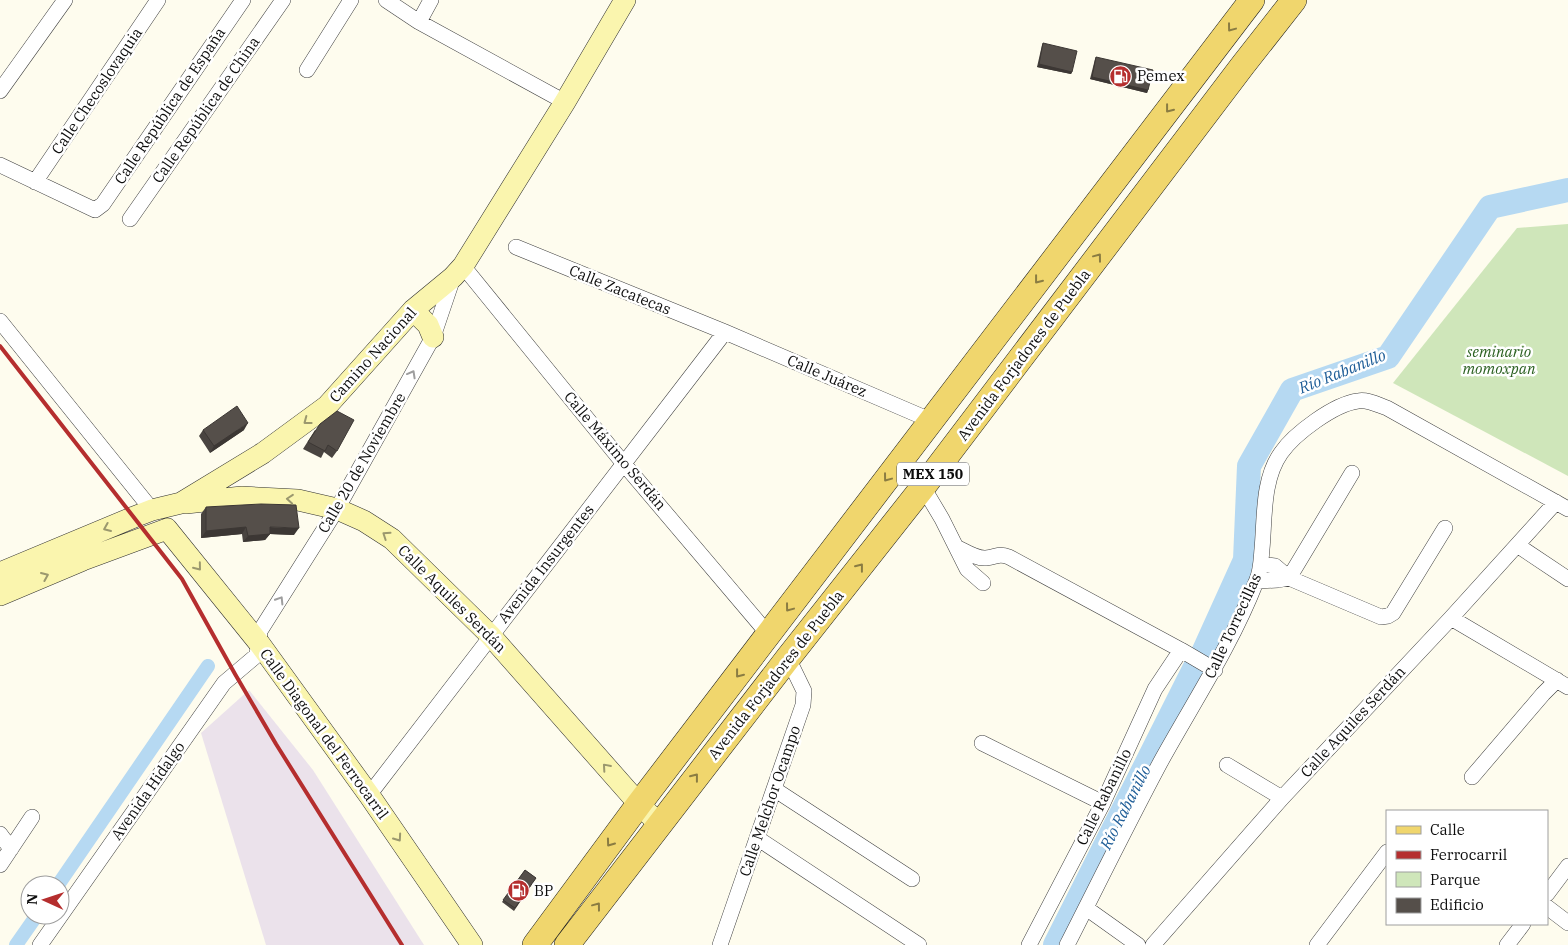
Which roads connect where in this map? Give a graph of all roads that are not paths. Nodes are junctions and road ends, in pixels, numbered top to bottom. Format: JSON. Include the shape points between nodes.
{"nodes":[{"id":1,"x":65,"y":0,"type":"edge"},
{"id":2,"x":158,"y":0,"type":"edge"},
{"id":3,"x":243,"y":0,"type":"edge"},
{"id":4,"x":283,"y":0,"type":"edge"},
{"id":5,"x":351,"y":0,"type":"edge"},
{"id":6,"x":386,"y":0,"type":"edge"},
{"id":7,"x":431,"y":0,"type":"edge"},
{"id":8,"x":625,"y":0,"type":"edge"},
{"id":9,"x":1252,"y":0,"type":"edge"},
{"id":10,"x":1294,"y":0,"type":"edge"},
{"id":11,"x":419,"y":22,"type":"junction"},
{"id":12,"x":307,"y":70,"type":"dead end"},
{"id":13,"x":0,"y":91,"type":"edge"},
{"id":14,"x":565,"y":102,"type":"junction"},
{"id":15,"x":0,"y":165,"type":"edge"},
{"id":16,"x":35,"y":182,"type":"junction"},
{"id":17,"x":130,"y":219,"type":"dead end"},
{"id":18,"x":516,"y":247,"type":"dead end"},
{"id":19,"x":458,"y":272,"type":"junction"},
{"id":20,"x":413,"y":310,"type":"junction"},
{"id":21,"x":0,"y":321,"type":"edge"},
{"id":22,"x":725,"y":332,"type":"junction"},
{"id":23,"x":433,"y":337,"type":"junction"},
{"id":24,"x":930,"y":420,"type":"junction"},
{"id":25,"x":624,"y":464,"type":"junction"},
{"id":26,"x":1352,"y":473,"type":"dead end"},
{"id":27,"x":924,"y":487,"type":"junction"},
{"id":28,"x":181,"y":503,"type":"junction"},
{"id":29,"x":1562,"y":505,"type":"edge"},
{"id":30,"x":337,"y":509,"type":"junction"},
{"id":31,"x":152,"y":510,"type":"junction"},
{"id":32,"x":1445,"y":528,"type":"dead end"},
{"id":33,"x":1517,"y":546,"type":"junction"},
{"id":34,"x":956,"y":547,"type":"junction"},
{"id":35,"x":1260,"y":564,"type":"junction"},
{"id":36,"x":0,"y":573,"type":"edge"},
{"id":37,"x":1289,"y":578,"type":"junction"},
{"id":38,"x":1568,"y":579,"type":"edge"},
{"id":39,"x":1257,"y":581,"type":"junction"},
{"id":40,"x":983,"y":583,"type":"dead end"},
{"id":41,"x":0,"y":595,"type":"edge"},
{"id":42,"x":1451,"y":618,"type":"junction"},
{"id":43,"x":769,"y":635,"type":"junction"},
{"id":44,"x":490,"y":636,"type":"junction"},
{"id":45,"x":259,"y":643,"type":"junction"},
{"id":46,"x":1181,"y":650,"type":"junction"},
{"id":47,"x":788,"y":658,"type":"junction"},
{"id":48,"x":1215,"y":670,"type":"junction"},
{"id":49,"x":1563,"y":684,"type":"edge"},
{"id":50,"x":982,"y":743,"type":"dead end"},
{"id":51,"x":1227,"y":765,"type":"dead end"},
{"id":52,"x":1472,"y":777,"type":"dead end"},
{"id":53,"x":774,"y":789,"type":"junction"},
{"id":54,"x":369,"y":796,"type":"junction"},
{"id":55,"x":1282,"y":798,"type":"junction"},
{"id":56,"x":1102,"y":803,"type":"junction"},
{"id":57,"x":639,"y":804,"type":"junction"},
{"id":58,"x":32,"y":817,"type":"dead end"},
{"id":59,"x":659,"y":824,"type":"junction"},
{"id":60,"x":0,"y":834,"type":"edge"},
{"id":61,"x":757,"y":838,"type":"junction"},
{"id":62,"x":11,"y":848,"type":"junction"},
{"id":63,"x":1386,"y":853,"type":"edge"},
{"id":64,"x":0,"y":865,"type":"edge"},
{"id":65,"x":1568,"y":866,"type":"edge"},
{"id":66,"x":912,"y":879,"type":"dead end"},
{"id":67,"x":1548,"y":893,"type":"edge"},
{"id":68,"x":1086,"y":908,"type":"junction"},
{"id":69,"x":1548,"y":908,"type":"edge"},
{"id":70,"x":1568,"y":923,"type":"edge"},
{"id":71,"x":1522,"y":925,"type":"edge"},
{"id":72,"x":40,"y":945,"type":"edge"},
{"id":73,"x":472,"y":945,"type":"edge"},
{"id":74,"x":535,"y":945,"type":"edge"},
{"id":75,"x":567,"y":945,"type":"edge"},
{"id":76,"x":720,"y":945,"type":"edge"},
{"id":77,"x":919,"y":945,"type":"edge"},
{"id":78,"x":1029,"y":945,"type":"edge"},
{"id":79,"x":1067,"y":945,"type":"edge"},
{"id":80,"x":1138,"y":945,"type":"edge"},
{"id":81,"x":1153,"y":945,"type":"edge"},
{"id":82,"x":1317,"y":945,"type":"edge"},
{"id":83,"x":1507,"y":945,"type":"edge"}],
"edges":[{"from":1,"to":13,"type":"street"},
{"from":2,"to":16,"type":"street","name":"Calle Checoslovaquia"},
{"from":3,"to":16,"type":"street","name":"Calle República de España","via":[[103,204],[95,210]]},
{"from":4,"to":17,"type":"street","name":"Calle República de China"},
{"from":5,"to":12,"type":"street"},
{"from":6,"to":11,"type":"street"},
{"from":7,"to":11,"type":"street"},
{"from":8,"to":14,"type":"main road","name":"Camino Nacional"},
{"from":9,"to":24,"type":"main road","name":"Avenida Forjadores de Puebla","number":"MEX 150","one_way":true},
{"from":27,"to":10,"type":"main road","name":"Avenida Forjadores de Puebla","number":"MEX 150","one_way":true},
{"from":11,"to":14,"type":"street"},
{"from":14,"to":19,"type":"main road","name":"Camino Nacional"},
{"from":15,"to":16,"type":"street"},
{"from":18,"to":22,"type":"street","name":"Calle Zacatecas"},
{"from":19,"to":20,"type":"main road","name":"Camino Nacional"},
{"from":19,"to":23,"type":"street","name":"Calle 20 de Noviembre"},
{"from":19,"to":25,"type":"street","name":"Calle Máximo Serdán"},
{"from":20,"to":23,"type":"main road","via":[[428,325]]},
{"from":20,"to":28,"type":"main road","name":"Camino Nacional","one_way":true,"via":[[328,406],[264,453]]},
{"from":21,"to":31,"type":"street"},
{"from":22,"to":24,"type":"street","name":"Calle Juárez"},
{"from":22,"to":25,"type":"street","name":"Avenida Insurgentes"},
{"from":30,"to":23,"type":"street","name":"Calle 20 de Noviembre","one_way":true},
{"from":24,"to":43,"type":"main road","name":"Avenida Forjadores de Puebla","number":"MEX 150","one_way":true},
{"from":25,"to":43,"type":"street","name":"Calle Máximo Serdán"},
{"from":25,"to":44,"type":"street","name":"Avenida Insurgentes"},
{"from":26,"to":37,"type":"street"},
{"from":27,"to":34,"type":"street"},
{"from":47,"to":27,"type":"main road","name":"Avenida Forjadores de Puebla","number":"MEX 150","one_way":true},
{"from":30,"to":28,"type":"main road","name":"Calle Aquiles Serdán","one_way":true,"via":[[272,498],[242,497]]},
{"from":28,"to":31,"type":"main road","name":"Camino Nacional"},
{"from":29,"to":33,"type":"street","name":"Calle Aquiles Serdán"},
{"from":29,"to":35,"type":"street","name":"Calle Torrecillas","via":[[1387,408],[1358,401],[1332,411],[1301,431],[1274,465],[1267,488]]},
{"from":44,"to":30,"type":"main road","name":"Calle Aquiles Serdán","one_way":true,"via":[[392,539]]},
{"from":45,"to":30,"type":"street","name":"Calle 20 de Noviembre","one_way":true,"via":[[260,631]]},
{"from":31,"to":36,"type":"main road","name":"Camino Nacional","one_way":true},
{"from":32,"to":37,"type":"street","via":[[1393,613],[1388,616],[1381,617]]},
{"from":33,"to":38,"type":"street"},
{"from":33,"to":42,"type":"street","name":"Calle Aquiles Serdán"},
{"from":34,"to":40,"type":"street","via":[[967,569]]},
{"from":34,"to":46,"type":"street","via":[[986,558],[1001,554],[1009,557]]},
{"from":35,"to":37,"type":"street","via":[[1275,566]]},
{"from":35,"to":39,"type":"street","name":"Calle Torrecillas"},
{"from":37,"to":39,"type":"street"},
{"from":39,"to":48,"type":"street","name":"Calle Torrecillas"},
{"from":41,"to":45,"type":"main road","name":"Calle Diagonal del Ferrocarril","one_way":true,"via":[[167,529]]},
{"from":42,"to":49,"type":"street"},
{"from":42,"to":55,"type":"street","name":"Calle Aquiles Serdán"},
{"from":43,"to":57,"type":"main road","name":"Avenida Forjadores de Puebla","number":"MEX 150","one_way":true},
{"from":44,"to":54,"type":"street","name":"Avenida Insurgentes"},
{"from":57,"to":44,"type":"main road","name":"Calle Aquiles Serdán","one_way":true},
{"from":45,"to":54,"type":"main road","name":"Calle Diagonal del Ferrocarril"},
{"from":45,"to":72,"type":"street","name":"Avenida Hidalgo","via":[[257,655],[224,683]]},
{"from":46,"to":48,"type":"street"},
{"from":46,"to":56,"type":"street","name":"Calle Rabanillo","via":[[1155,689]]},
{"from":47,"to":53,"type":"street","name":"Calle Melchor Ocampo","via":[[804,690],[804,698]]},
{"from":59,"to":47,"type":"main road","name":"Avenida Forjadores de Puebla","number":"MEX 150","one_way":true},
{"from":48,"to":68,"type":"street","name":"Calle Torrecillas","via":[[1160,762]]},
{"from":49,"to":52,"type":"street","via":[[1543,694]]},
{"from":50,"to":56,"type":"street"},
{"from":51,"to":55,"type":"street"},
{"from":53,"to":61,"type":"street","name":"Calle Melchor Ocampo"},
{"from":53,"to":66,"type":"street"},
{"from":54,"to":73,"type":"main road","name":"Calle Diagonal del Ferrocarril","one_way":true},
{"from":55,"to":81,"type":"street","name":"Calle Aquiles Serdán"},
{"from":56,"to":78,"type":"street","name":"Calle Rabanillo"},
{"from":57,"to":59,"type":"main road","name":"Calle Aquiles Serdán"},
{"from":57,"to":74,"type":"main road","name":"Avenida Forjadores de Puebla","number":"MEX 150","one_way":true},
{"from":58,"to":62,"type":"street"},
{"from":75,"to":59,"type":"main road","name":"Avenida Forjadores de Puebla","number":"MEX 150","one_way":true},
{"from":60,"to":62,"type":"street"},
{"from":61,"to":76,"type":"street","name":"Calle Melchor Ocampo"},
{"from":61,"to":77,"type":"street"},
{"from":62,"to":64,"type":"street"},
{"from":63,"to":82,"type":"street"},
{"from":65,"to":67,"type":"street"},
{"from":68,"to":79,"type":"street","name":"Calle Torrecillas"},
{"from":68,"to":80,"type":"street"},
{"from":69,"to":70,"type":"street"},
{"from":71,"to":83,"type":"street"}]}
